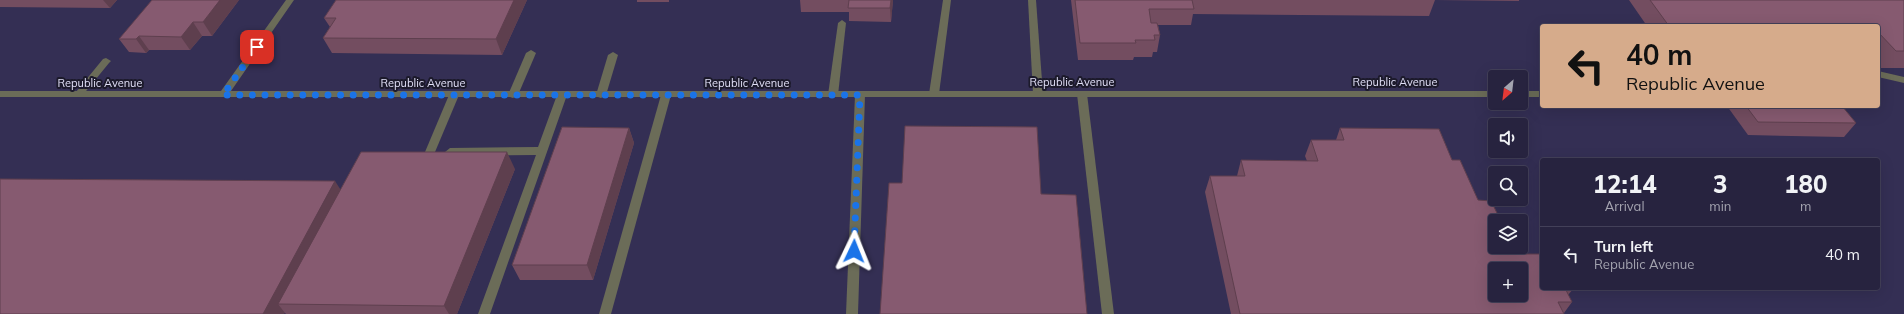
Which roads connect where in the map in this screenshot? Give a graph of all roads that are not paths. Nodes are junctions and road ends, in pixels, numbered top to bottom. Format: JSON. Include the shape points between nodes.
{"nodes":[{"id":1,"x":290,"y":0,"type":"edge"},
{"id":2,"x":947,"y":0,"type":"edge"},
{"id":3,"x":1032,"y":0,"type":"edge"},
{"id":4,"x":842,"y":23,"type":"dead end"},
{"id":5,"x":531,"y":54,"type":"dead end"},
{"id":6,"x":613,"y":55,"type":"dead end"},
{"id":7,"x":106,"y":61,"type":"dead end"},
{"id":8,"x":1880,"y":74,"type":"edge"},
{"id":9,"x":1904,"y":80,"type":"edge"},
{"id":10,"x":0,"y":94,"type":"edge"},
{"id":11,"x":79,"y":94,"type":"junction"},
{"id":12,"x":934,"y":94,"type":"junction"},
{"id":13,"x":1038,"y":94,"type":"junction"},
{"id":14,"x":1082,"y":94,"type":"junction"},
{"id":15,"x":1488,"y":94,"type":"edge"},
{"id":16,"x":1528,"y":94,"type":"edge"},
{"id":17,"x":1540,"y":94,"type":"edge"},
{"id":18,"x":223,"y":95,"type":"junction"},
{"id":19,"x":454,"y":95,"type":"junction"},
{"id":20,"x":513,"y":95,"type":"junction"},
{"id":21,"x":562,"y":95,"type":"junction"},
{"id":22,"x":601,"y":95,"type":"junction"},
{"id":23,"x":666,"y":95,"type":"junction"},
{"id":24,"x":833,"y":95,"type":"junction"},
{"id":25,"x":860,"y":95,"type":"junction"},
{"id":26,"x":542,"y":152,"type":"junction"},
{"id":27,"x":484,"y":314,"type":"edge"},
{"id":28,"x":605,"y":314,"type":"edge"},
{"id":29,"x":852,"y":314,"type":"edge"},
{"id":30,"x":1108,"y":314,"type":"edge"}],
"edges":[{"from":1,"to":18,"type":"street"},
{"from":2,"to":12,"type":"street"},
{"from":3,"to":13,"type":"street"},
{"from":4,"to":24,"type":"street"},
{"from":5,"to":20,"type":"street"},
{"from":6,"to":22,"type":"street"},
{"from":7,"to":11,"type":"street"},
{"from":8,"to":9,"type":"street"},
{"from":10,"to":11,"type":"street","name":"Republic Avenue"},
{"from":11,"to":18,"type":"street","name":"Republic Avenue"},
{"from":12,"to":13,"type":"street","name":"Republic Avenue"},
{"from":12,"to":25,"type":"street","name":"Republic Avenue"},
{"from":13,"to":14,"type":"street","name":"Republic Avenue"},
{"from":14,"to":15,"type":"street","name":"Republic Avenue"},
{"from":14,"to":30,"type":"street"},
{"from":16,"to":17,"type":"street"},
{"from":18,"to":19,"type":"street","name":"Republic Avenue"},
{"from":19,"to":20,"type":"street","name":"Republic Avenue"},
{"from":19,"to":26,"type":"street","via":[[427,153]]},
{"from":20,"to":21,"type":"street","name":"Republic Avenue"},
{"from":21,"to":22,"type":"street","name":"Republic Avenue"},
{"from":21,"to":26,"type":"street"},
{"from":22,"to":23,"type":"street","name":"Republic Avenue"},
{"from":23,"to":24,"type":"street","name":"Republic Avenue"},
{"from":23,"to":28,"type":"street"},
{"from":24,"to":25,"type":"street","name":"Republic Avenue"},
{"from":25,"to":29,"type":"street"},
{"from":26,"to":27,"type":"street"}]}
